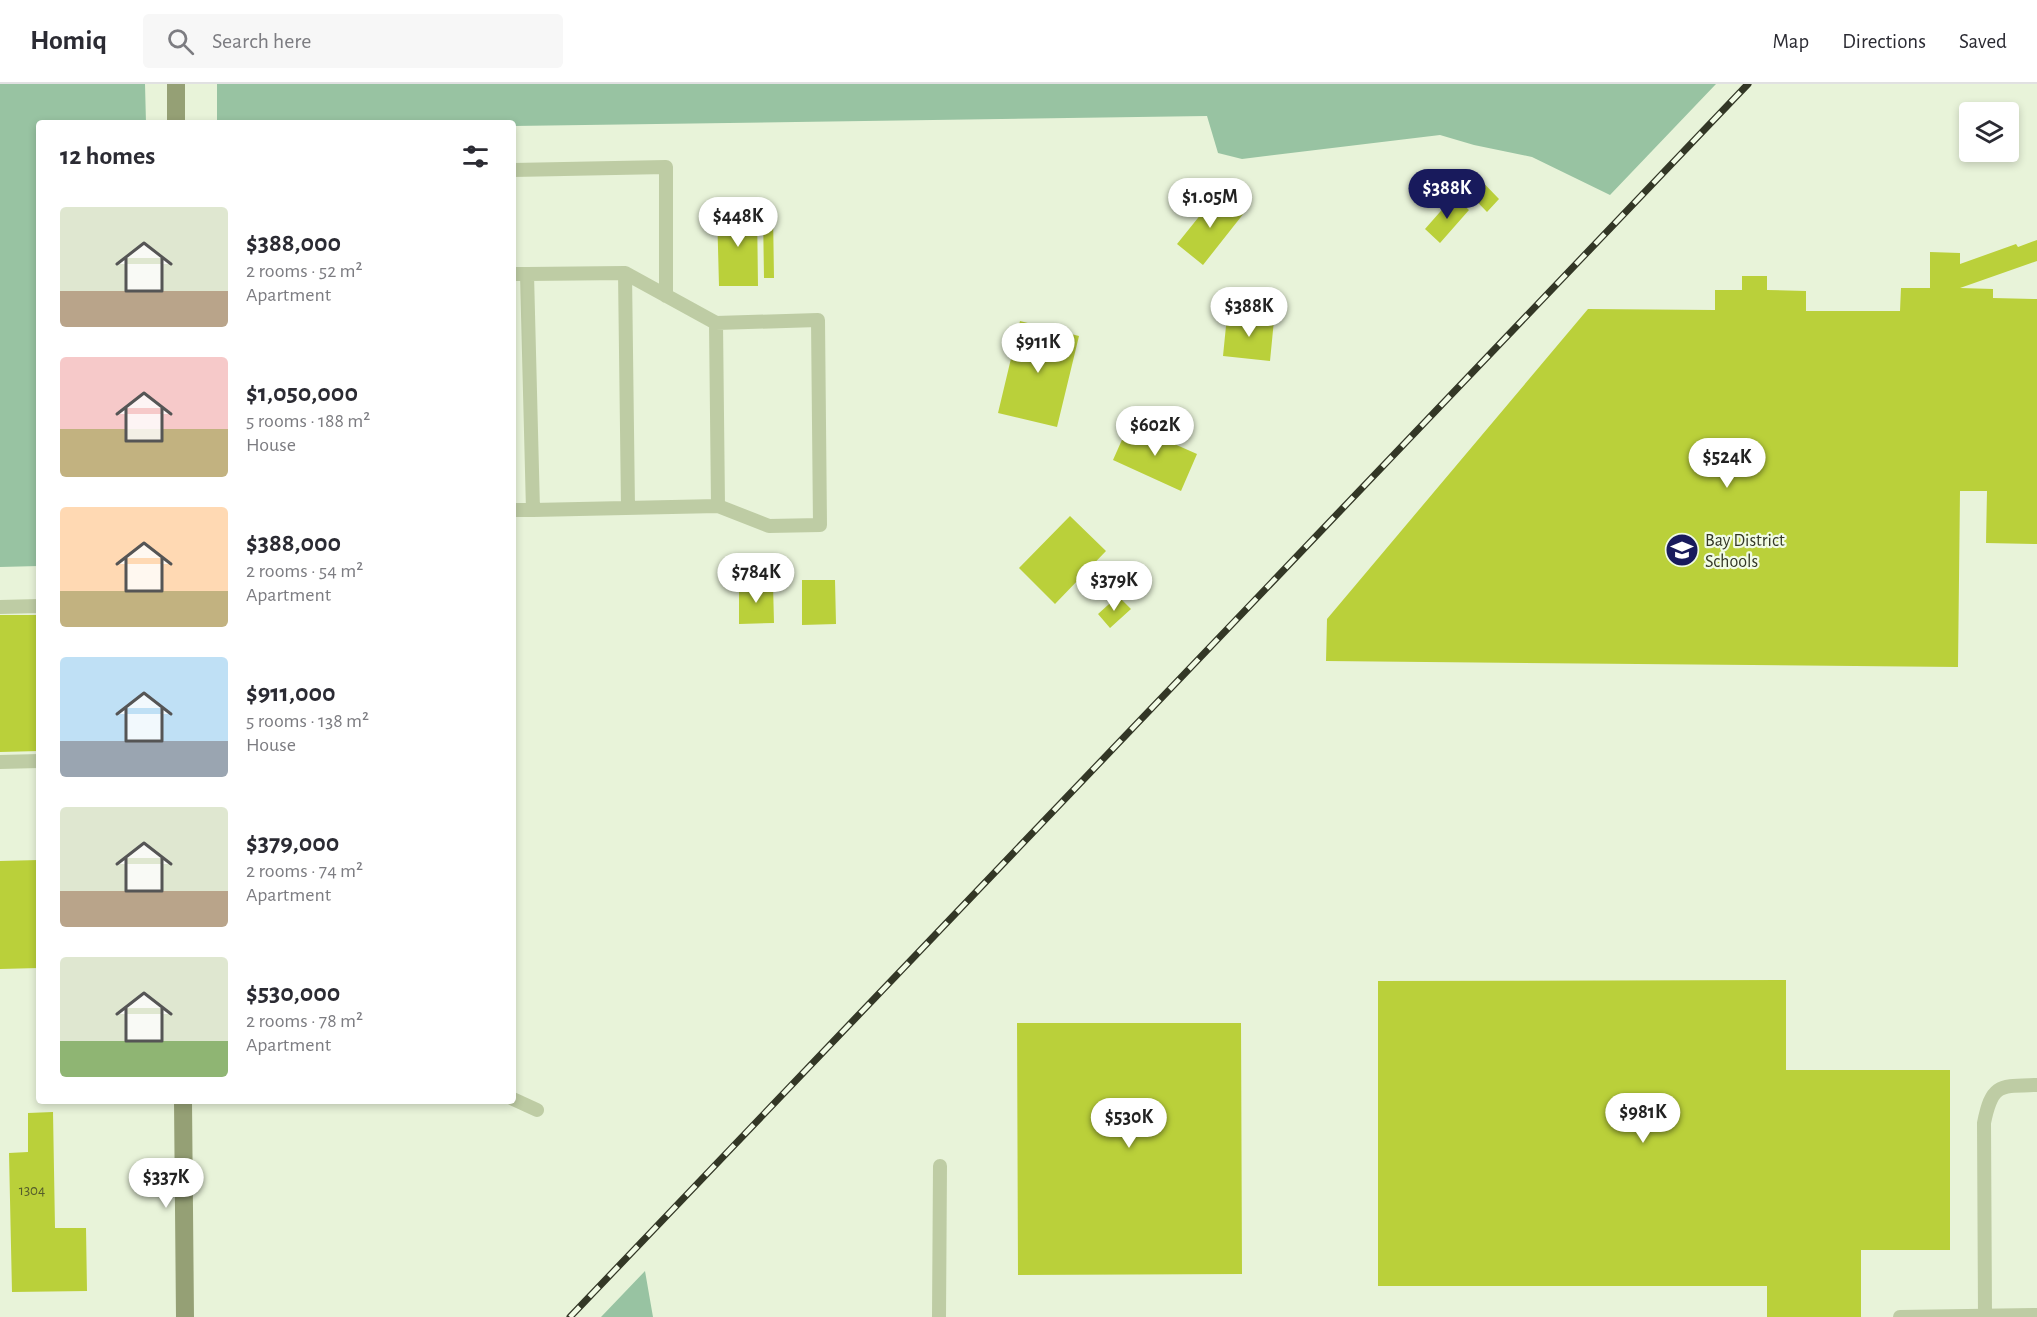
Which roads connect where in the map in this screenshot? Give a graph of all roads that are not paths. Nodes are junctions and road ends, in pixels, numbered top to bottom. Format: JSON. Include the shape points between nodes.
{"nodes":[{"id":1,"x":176,"y":84,"type":"edge"},
{"id":2,"x":177,"y":120,"type":"edge"},
{"id":3,"x":516,"y":170,"type":"edge"},
{"id":4,"x":625,"y":273,"type":"junction"},
{"id":5,"x":520,"y":274,"type":"edge"},
{"id":6,"x":666,"y":296,"type":"junction"},
{"id":7,"x":716,"y":323,"type":"junction"},
{"id":8,"x":718,"y":506,"type":"junction"},
{"id":9,"x":628,"y":508,"type":"junction"},
{"id":10,"x":516,"y":510,"type":"edge"},
{"id":11,"x":533,"y":510,"type":"junction"},
{"id":12,"x":36,"y":606,"type":"edge"},
{"id":13,"x":0,"y":607,"type":"edge"},
{"id":14,"x":36,"y":761,"type":"edge"},
{"id":15,"x":0,"y":762,"type":"edge"},
{"id":16,"x":2037,"y":1085,"type":"edge"},
{"id":17,"x":516,"y":1100,"type":"edge"},
{"id":18,"x":183,"y":1104,"type":"edge"},
{"id":19,"x":537,"y":1110,"type":"dead end"},
{"id":20,"x":940,"y":1166,"type":"dead end"},
{"id":21,"x":1985,"y":1315,"type":"junction"},
{"id":22,"x":2037,"y":1315,"type":"edge"},
{"id":23,"x":185,"y":1317,"type":"edge"},
{"id":24,"x":939,"y":1317,"type":"edge"},
{"id":25,"x":1900,"y":1317,"type":"edge"}],
"edges":[{"from":1,"to":2,"type":"main road"},
{"from":3,"to":6,"type":"lane","via":[[666,167]]},
{"from":4,"to":5,"type":"lane"},
{"from":4,"to":6,"type":"lane"},
{"from":4,"to":9,"type":"lane"},
{"from":5,"to":11,"type":"lane"},
{"from":6,"to":7,"type":"lane"},
{"from":7,"to":8,"type":"lane"},
{"from":7,"to":8,"type":"lane","via":[[818,320],[820,525],[769,526]]},
{"from":8,"to":9,"type":"lane"},
{"from":9,"to":11,"type":"lane"},
{"from":10,"to":11,"type":"lane"},
{"from":12,"to":13,"type":"lane"},
{"from":14,"to":15,"type":"lane"},
{"from":16,"to":21,"type":"lane","via":[[1999,1089],[1988,1101],[1984,1123]]},
{"from":17,"to":19,"type":"lane"},
{"from":18,"to":23,"type":"main road"},
{"from":20,"to":24,"type":"lane"},
{"from":21,"to":22,"type":"lane"},
{"from":21,"to":25,"type":"lane"}]}
